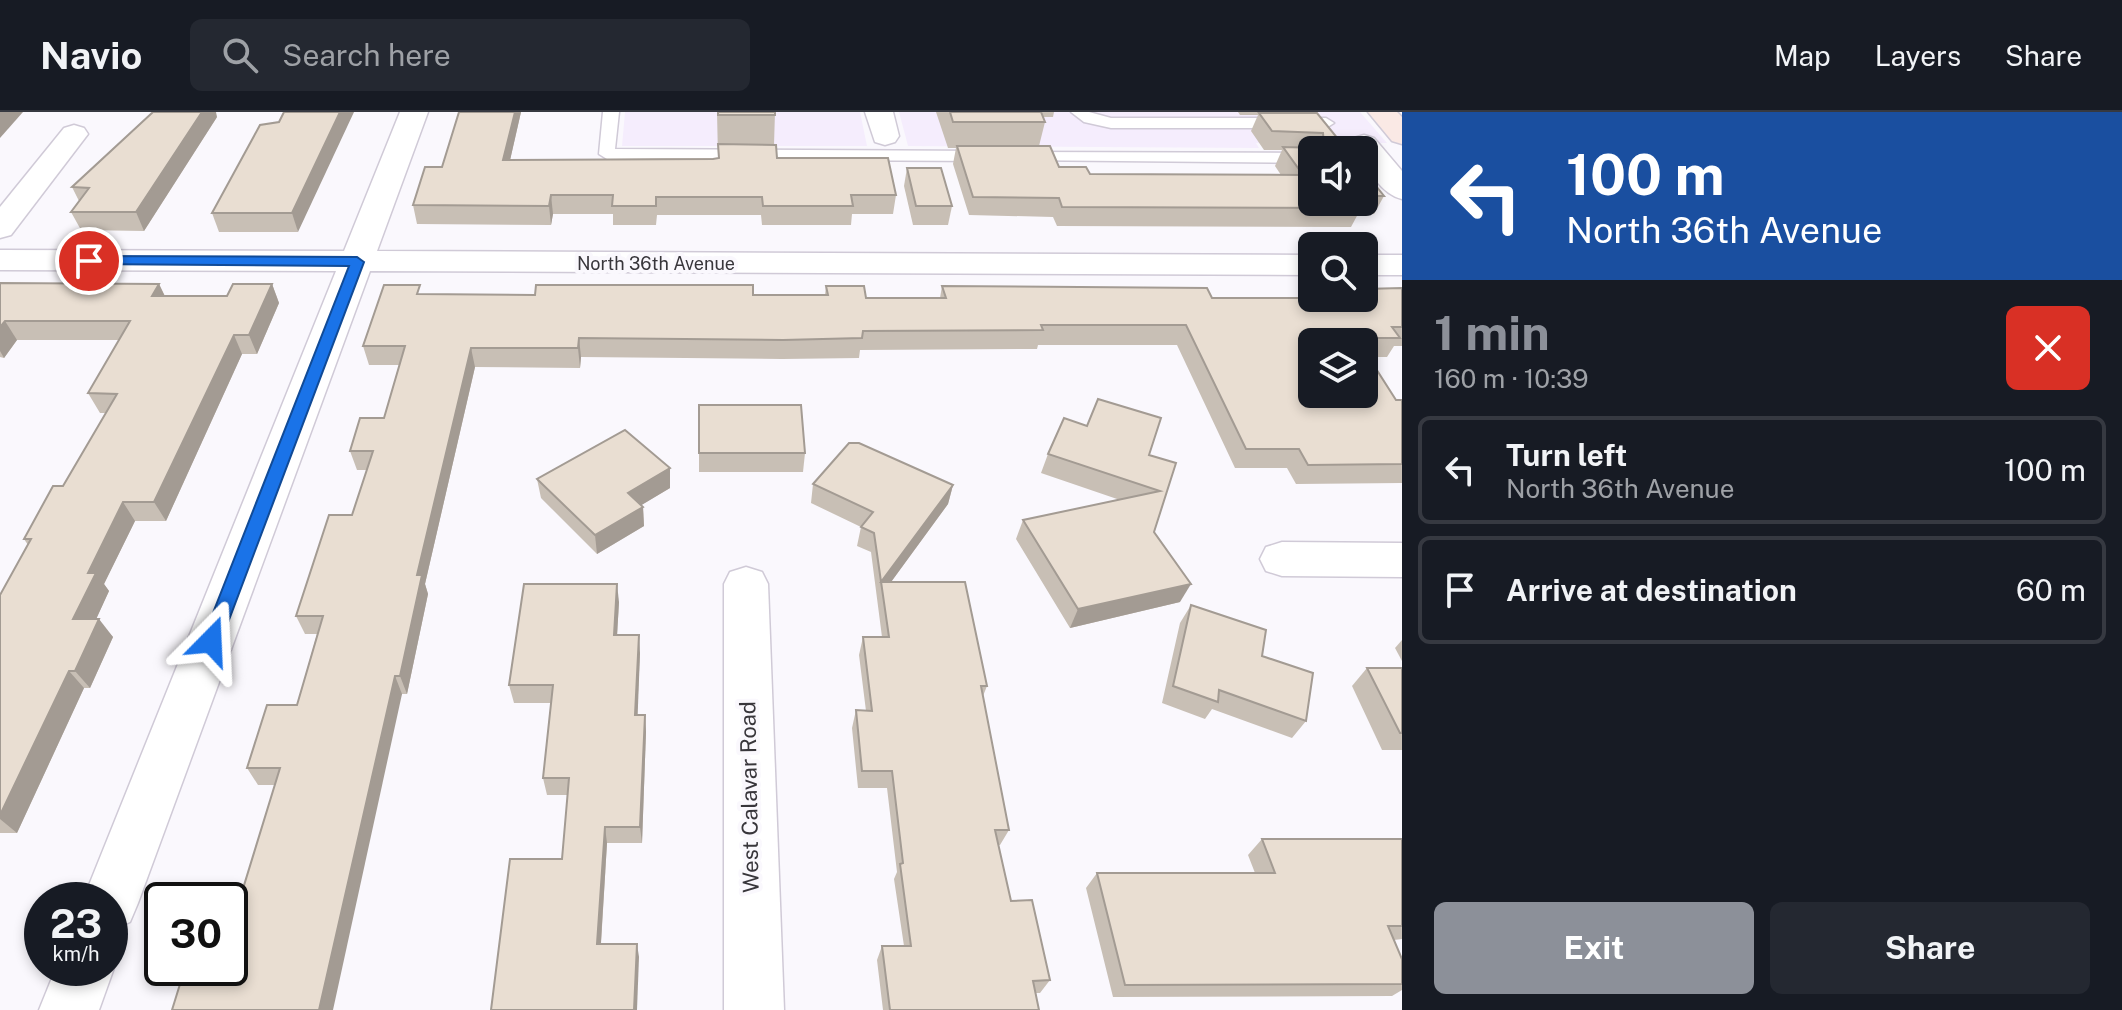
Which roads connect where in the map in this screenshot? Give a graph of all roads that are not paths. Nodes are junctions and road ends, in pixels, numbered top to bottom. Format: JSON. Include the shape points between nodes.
{"nodes":[{"id":1,"x":414,"y":112,"type":"edge"},
{"id":2,"x":611,"y":112,"type":"edge"},
{"id":3,"x":1079,"y":112,"type":"edge"},
{"id":4,"x":1382,"y":112,"type":"edge"},
{"id":5,"x":1326,"y":123,"type":"edge"},
{"id":6,"x":74,"y":134,"type":"dead end"},
{"id":7,"x":1402,"y":135,"type":"edge"},
{"id":8,"x":1298,"y":158,"type":"edge"},
{"id":9,"x":1378,"y":165,"type":"edge"},
{"id":10,"x":1402,"y":190,"type":"edge"},
{"id":11,"x":0,"y":228,"type":"edge"},
{"id":12,"x":0,"y":260,"type":"edge"},
{"id":13,"x":357,"y":262,"type":"junction"},
{"id":14,"x":1298,"y":265,"type":"edge"},
{"id":15,"x":1378,"y":265,"type":"edge"},
{"id":16,"x":1402,"y":265,"type":"edge"},
{"id":17,"x":1282,"y":559,"type":"dead end"},
{"id":18,"x":1402,"y":560,"type":"edge"},
{"id":19,"x":746,"y":584,"type":"dead end"},
{"id":20,"x":118,"y":882,"type":"edge"},
{"id":21,"x":78,"y":986,"type":"edge"},
{"id":22,"x":69,"y":1010,"type":"edge"},
{"id":23,"x":754,"y":1010,"type":"edge"}],
"edges":[{"from":1,"to":13,"type":"street"},
{"from":2,"to":8,"type":"lane","via":[[607,154]]},
{"from":3,"to":5,"type":"lane","via":[[1111,123]]},
{"from":4,"to":7,"type":"main road"},
{"from":6,"to":11,"type":"street"},
{"from":9,"to":10,"type":"street"},
{"from":12,"to":13,"type":"street","name":"North 36th Avenue"},
{"from":13,"to":14,"type":"street","name":"North 36th Avenue"},
{"from":13,"to":20,"type":"street"},
{"from":15,"to":16,"type":"street"},
{"from":17,"to":18,"type":"street"},
{"from":19,"to":23,"type":"street","name":"West Calavar Road"},
{"from":21,"to":22,"type":"street"}]}
